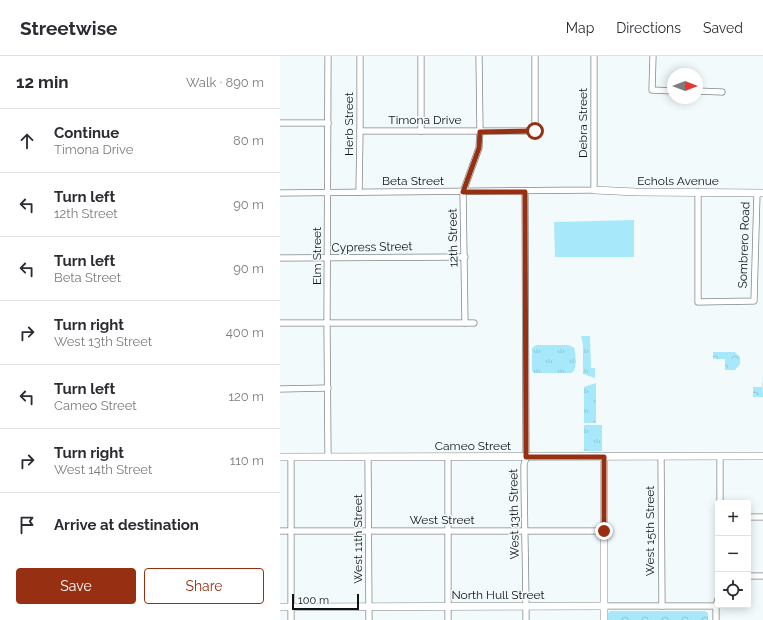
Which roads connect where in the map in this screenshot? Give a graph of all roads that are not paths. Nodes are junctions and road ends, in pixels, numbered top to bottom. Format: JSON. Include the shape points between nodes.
{"nodes":[{"id":1,"x":328,"y":56,"type":"edge"},
{"id":2,"x":360,"y":56,"type":"edge"},
{"id":3,"x":421,"y":56,"type":"edge"},
{"id":4,"x":479,"y":56,"type":"edge"},
{"id":5,"x":534,"y":56,"type":"edge"},
{"id":6,"x":594,"y":56,"type":"edge"},
{"id":7,"x":653,"y":56,"type":"edge"},
{"id":8,"x":667,"y":91,"type":"edge"},
{"id":9,"x":703,"y":91,"type":"edge"},
{"id":10,"x":722,"y":92,"type":"dead end"},
{"id":11,"x":280,"y":123,"type":"edge"},
{"id":12,"x":328,"y":123,"type":"junction"},
{"id":13,"x":360,"y":131,"type":"junction"},
{"id":14,"x":420,"y":131,"type":"junction"},
{"id":15,"x":480,"y":132,"type":"junction"},
{"id":16,"x":594,"y":190,"type":"junction"},
{"id":17,"x":280,"y":192,"type":"edge"},
{"id":18,"x":328,"y":192,"type":"junction"},
{"id":19,"x":359,"y":192,"type":"junction"},
{"id":20,"x":463,"y":192,"type":"junction"},
{"id":21,"x":525,"y":192,"type":"junction"},
{"id":22,"x":698,"y":192,"type":"junction"},
{"id":23,"x":760,"y":193,"type":"edge"},
{"id":24,"x":465,"y":257,"type":"junction"},
{"id":25,"x":280,"y":258,"type":"edge"},
{"id":26,"x":328,"y":258,"type":"junction"},
{"id":27,"x":280,"y":323,"type":"edge"},
{"id":28,"x":327,"y":323,"type":"junction"},
{"id":29,"x":465,"y":323,"type":"junction"},
{"id":30,"x":474,"y":323,"type":"dead end"},
{"id":31,"x":328,"y":388,"type":"junction"},
{"id":32,"x":280,"y":389,"type":"edge"},
{"id":33,"x":720,"y":456,"type":"junction"},
{"id":34,"x":763,"y":456,"type":"edge"},
{"id":35,"x":280,"y":457,"type":"edge"},
{"id":36,"x":291,"y":457,"type":"junction"},
{"id":37,"x":328,"y":457,"type":"junction"},
{"id":38,"x":368,"y":457,"type":"junction"},
{"id":39,"x":448,"y":457,"type":"junction"},
{"id":40,"x":526,"y":457,"type":"junction"},
{"id":41,"x":604,"y":457,"type":"junction"},
{"id":42,"x":661,"y":457,"type":"junction"},
{"id":43,"x":720,"y":500,"type":"edge"},
{"id":44,"x":751,"y":517,"type":"edge"},
{"id":45,"x":763,"y":517,"type":"edge"},
{"id":46,"x":524,"y":530,"type":"junction"},
{"id":47,"x":280,"y":531,"type":"edge"},
{"id":48,"x":291,"y":531,"type":"junction"},
{"id":49,"x":369,"y":531,"type":"junction"},
{"id":50,"x":448,"y":531,"type":"junction"},
{"id":51,"x":604,"y":531,"type":"junction"},
{"id":52,"x":751,"y":576,"type":"edge"},
{"id":53,"x":763,"y":576,"type":"edge"},
{"id":54,"x":369,"y":606,"type":"junction"},
{"id":55,"x":448,"y":606,"type":"junction"},
{"id":56,"x":526,"y":606,"type":"junction"},
{"id":57,"x":604,"y":606,"type":"junction"},
{"id":58,"x":662,"y":606,"type":"junction"},
{"id":59,"x":715,"y":606,"type":"edge"},
{"id":60,"x":280,"y":607,"type":"edge"},
{"id":61,"x":291,"y":607,"type":"junction"},
{"id":62,"x":716,"y":608,"type":"edge"},
{"id":63,"x":291,"y":620,"type":"edge"},
{"id":64,"x":369,"y":620,"type":"edge"},
{"id":65,"x":448,"y":620,"type":"edge"},
{"id":66,"x":526,"y":620,"type":"edge"},
{"id":67,"x":604,"y":620,"type":"edge"},
{"id":68,"x":716,"y":620,"type":"edge"}],
"edges":[{"from":1,"to":12,"type":"street","name":"Elm Street"},
{"from":2,"to":13,"type":"street","name":"Herb Street"},
{"from":3,"to":14,"type":"street"},
{"from":4,"to":15,"type":"street","name":"12th Street"},
{"from":5,"to":15,"type":"street","name":"Timona Drive","via":[[535,131]]},
{"from":6,"to":16,"type":"street","name":"Debra Street"},
{"from":7,"to":8,"type":"street","via":[[652,90]]},
{"from":9,"to":10,"type":"street"},
{"from":11,"to":12,"type":"street"},
{"from":12,"to":18,"type":"street","name":"Elm Street"},
{"from":13,"to":14,"type":"street","name":"Timona Drive"},
{"from":13,"to":19,"type":"street","name":"Herb Street"},
{"from":14,"to":15,"type":"street","name":"Timona Drive"},
{"from":15,"to":20,"type":"street","name":"12th Street","via":[[479,148]]},
{"from":16,"to":21,"type":"street","name":"Beta Street"},
{"from":16,"to":22,"type":"street","name":"Echols Avenue"},
{"from":17,"to":18,"type":"street","name":"Beta Street"},
{"from":18,"to":19,"type":"street","name":"Beta Street"},
{"from":18,"to":26,"type":"street","name":"Elm Street"},
{"from":19,"to":20,"type":"street","name":"Beta Street"},
{"from":20,"to":21,"type":"street","name":"Beta Street"},
{"from":20,"to":24,"type":"street","name":"12th Street"},
{"from":21,"to":40,"type":"street","name":"West 13th Street"},
{"from":22,"to":23,"type":"street","name":"Echols Avenue"},
{"from":22,"to":23,"type":"street","name":"Sombrero Road","via":[[698,302],[754,301]]},
{"from":24,"to":26,"type":"street","name":"Cypress Street"},
{"from":24,"to":29,"type":"street","name":"12th Street"},
{"from":25,"to":26,"type":"street","name":"Cypress Street"},
{"from":26,"to":28,"type":"street","name":"Elm Street"},
{"from":27,"to":28,"type":"street"},
{"from":28,"to":29,"type":"street"},
{"from":28,"to":31,"type":"street","name":"Elm Street"},
{"from":29,"to":30,"type":"street"},
{"from":31,"to":32,"type":"street"},
{"from":31,"to":37,"type":"street","name":"Elm Street"},
{"from":33,"to":34,"type":"street","name":"Cameo Street"},
{"from":33,"to":42,"type":"street","name":"Cameo Street"},
{"from":33,"to":43,"type":"street"},
{"from":35,"to":36,"type":"street","name":"Cameo Street"},
{"from":36,"to":37,"type":"street","name":"Cameo Street"},
{"from":36,"to":48,"type":"street"},
{"from":37,"to":38,"type":"street","name":"Cameo Street"},
{"from":38,"to":39,"type":"street","name":"Cameo Street"},
{"from":38,"to":49,"type":"street","name":"West 11th Street"},
{"from":39,"to":40,"type":"street","name":"Cameo Street"},
{"from":39,"to":50,"type":"street"},
{"from":40,"to":41,"type":"street","name":"Cameo Street"},
{"from":40,"to":46,"type":"street","name":"West 13th Street"},
{"from":41,"to":42,"type":"street","name":"Cameo Street"},
{"from":41,"to":51,"type":"street"},
{"from":42,"to":58,"type":"street","name":"West 15th Street"},
{"from":44,"to":45,"type":"street"},
{"from":46,"to":50,"type":"street","name":"West Street"},
{"from":46,"to":51,"type":"street","name":"West Street"},
{"from":46,"to":56,"type":"street","name":"West 13th Street"},
{"from":47,"to":48,"type":"street","name":"West Street"},
{"from":48,"to":49,"type":"street","name":"West Street"},
{"from":48,"to":61,"type":"street"},
{"from":49,"to":50,"type":"street","name":"West Street"},
{"from":49,"to":54,"type":"street","name":"West 11th Street"},
{"from":50,"to":55,"type":"street"},
{"from":51,"to":57,"type":"street"},
{"from":52,"to":53,"type":"street"},
{"from":54,"to":55,"type":"street","name":"North Hull Street"},
{"from":54,"to":61,"type":"street","name":"North Hull Street"},
{"from":54,"to":64,"type":"street","name":"West 11th Street"},
{"from":55,"to":56,"type":"street","name":"North Hull Street"},
{"from":55,"to":65,"type":"street"},
{"from":56,"to":57,"type":"street","name":"North Hull Street"},
{"from":56,"to":66,"type":"street","name":"West 13th Street"},
{"from":57,"to":58,"type":"street","name":"North Hull Street"},
{"from":57,"to":67,"type":"street"},
{"from":58,"to":59,"type":"street","name":"North Hull Street"},
{"from":60,"to":61,"type":"street","name":"North Hull Street"},
{"from":61,"to":63,"type":"street"},
{"from":62,"to":68,"type":"street"}]}
